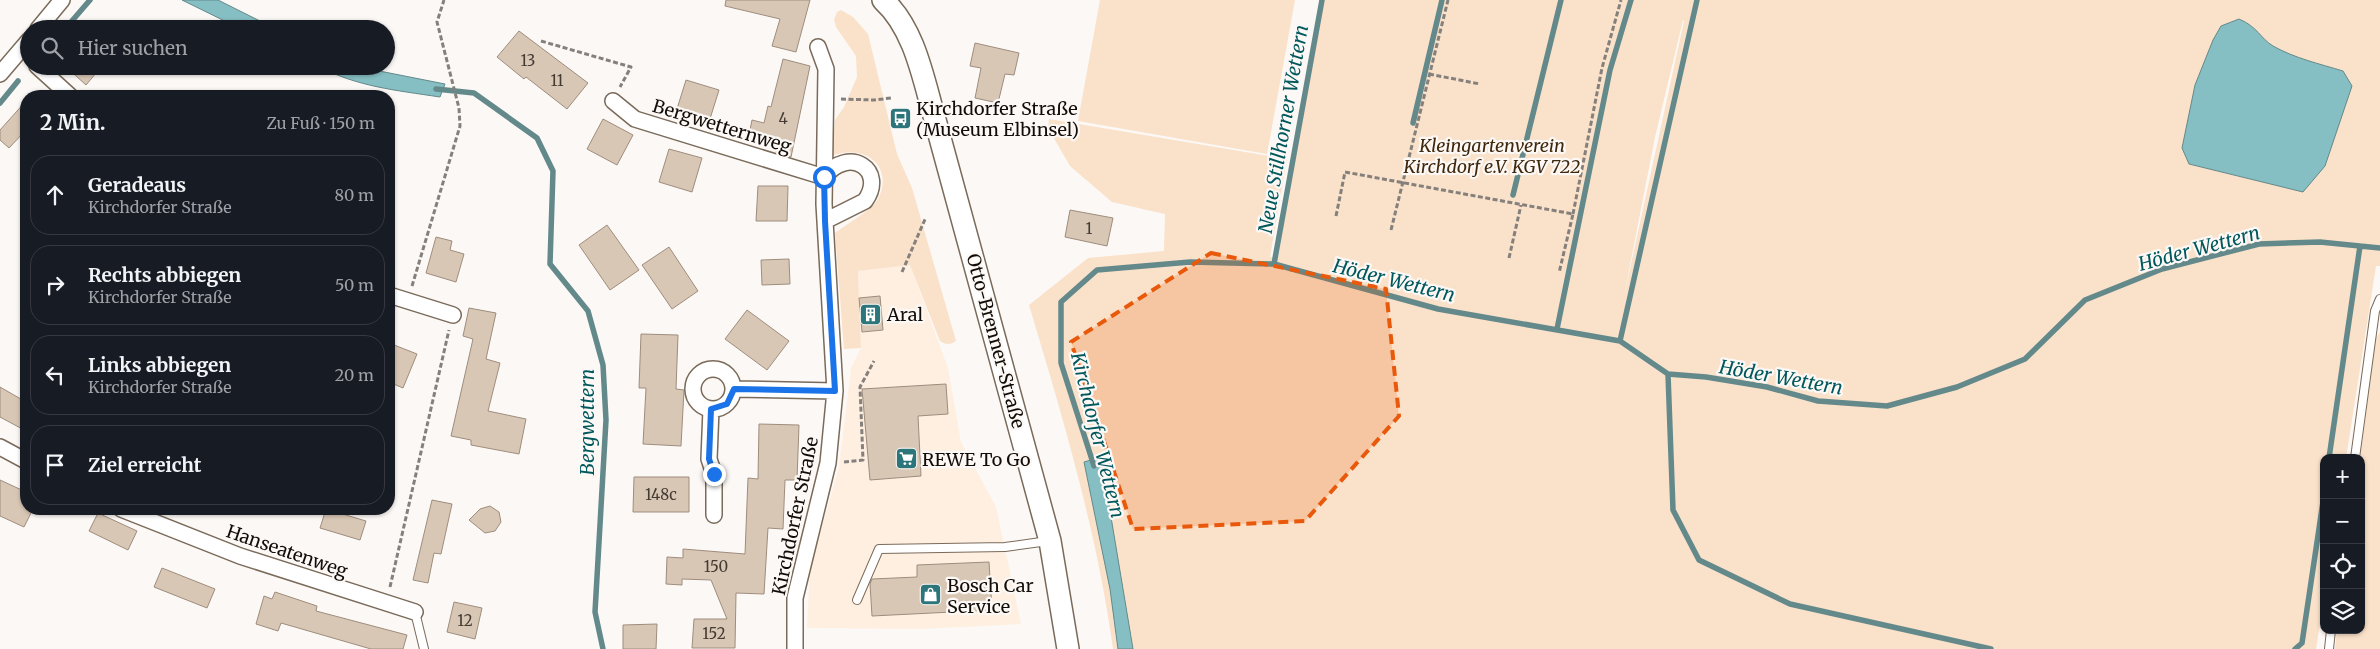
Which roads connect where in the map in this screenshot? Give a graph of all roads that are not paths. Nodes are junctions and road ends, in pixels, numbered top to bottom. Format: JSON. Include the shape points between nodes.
{"nodes":[{"id":1,"x":62,"y":0,"type":"edge"},
{"id":2,"x":883,"y":0,"type":"edge"},
{"id":3,"x":45,"y":20,"type":"edge"},
{"id":4,"x":818,"y":47,"type":"dead end"},
{"id":5,"x":20,"y":56,"type":"edge"},
{"id":6,"x":0,"y":74,"type":"edge"},
{"id":7,"x":47,"y":75,"type":"edge"},
{"id":8,"x":63,"y":90,"type":"edge"},
{"id":9,"x":613,"y":101,"type":"road end"},
{"id":10,"x":824,"y":177,"type":"junction"},
{"id":11,"x":825,"y":221,"type":"junction"},
{"id":12,"x":395,"y":297,"type":"edge"},
{"id":13,"x":2380,"y":298,"type":"edge"},
{"id":14,"x":452,"y":315,"type":"road end"},
{"id":15,"x":2376,"y":326,"type":"edge"},
{"id":16,"x":734,"y":389,"type":"junction"},
{"id":17,"x":835,"y":391,"type":"junction"},
{"id":18,"x":711,"y":409,"type":"junction"},
{"id":19,"x":0,"y":447,"type":"edge"},
{"id":20,"x":2356,"y":454,"type":"edge"},
{"id":21,"x":20,"y":458,"type":"edge"},
{"id":22,"x":136,"y":515,"type":"edge"},
{"id":23,"x":714,"y":515,"type":"dead end"},
{"id":24,"x":1050,"y":541,"type":"junction"},
{"id":25,"x":857,"y":600,"type":"dead end"},
{"id":26,"x":415,"y":612,"type":"joint"},
{"id":27,"x":2331,"y":634,"type":"edge"},
{"id":28,"x":424,"y":649,"type":"edge"},
{"id":29,"x":795,"y":649,"type":"edge"},
{"id":30,"x":1068,"y":649,"type":"edge"},
{"id":31,"x":2329,"y":649,"type":"edge"}],
"edges":[{"from":1,"to":3,"type":"street"},
{"from":2,"to":24,"type":"main road","name":"Otto-Brenner-Straße","via":[[900,21],[919,64]]},
{"from":4,"to":10,"type":"street","name":"Kirchdorfer Straße","via":[[826,68]]},
{"from":5,"to":6,"type":"street"},
{"from":7,"to":8,"type":"street"},
{"from":9,"to":10,"type":"street","name":"Bergwetternweg","via":[[636,119]]},
{"from":10,"to":11,"type":"street","name":"Kirchdorfer Straße"},
{"from":10,"to":11,"type":"street","via":[[832,168],[852,161],[866,169],[871,180],[865,201]]},
{"from":11,"to":17,"type":"street","name":"Kirchdorfer Straße"},
{"from":12,"to":14,"type":"street"},
{"from":13,"to":15,"type":"lane","via":[[2375,311]]},
{"from":15,"to":20,"type":"lane"},
{"from":16,"to":17,"type":"street"},
{"from":16,"to":18,"type":"street","via":[[727,404]]},
{"from":16,"to":18,"type":"street","via":[[722,370],[707,370],[700,374],[693,387],[694,395]]},
{"from":17,"to":29,"type":"street","name":"Kirchdorfer Straße","via":[[828,463],[795,598]]},
{"from":18,"to":23,"type":"street","via":[[709,459],[714,474]]},
{"from":19,"to":21,"type":"street"},
{"from":22,"to":26,"type":"street","name":"Hanseatenweg","via":[[240,556]]},
{"from":24,"to":25,"type":"lane","via":[[1005,546],[879,549]]},
{"from":24,"to":30,"type":"main road","name":"Otto-Brenner-Straße"},
{"from":26,"to":28,"type":"lane"},
{"from":27,"to":31,"type":"lane"}]}
